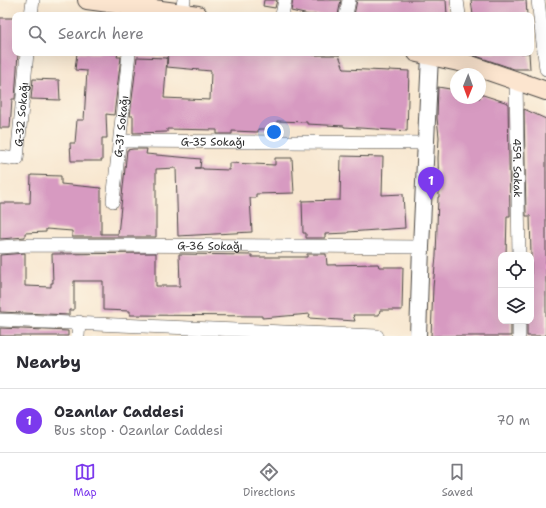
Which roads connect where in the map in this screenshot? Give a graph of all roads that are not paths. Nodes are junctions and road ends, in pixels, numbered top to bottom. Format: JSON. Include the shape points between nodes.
{"nodes":[{"id":1,"x":33,"y":0,"type":"edge"},
{"id":2,"x":87,"y":0,"type":"edge"},
{"id":3,"x":285,"y":0,"type":"edge"},
{"id":4,"x":349,"y":0,"type":"edge"},
{"id":5,"x":457,"y":0,"type":"edge"},
{"id":6,"x":538,"y":0,"type":"edge"},
{"id":7,"x":187,"y":9,"type":"edge"},
{"id":8,"x":134,"y":11,"type":"edge"},
{"id":9,"x":31,"y":12,"type":"edge"},
{"id":10,"x":283,"y":12,"type":"edge"},
{"id":11,"x":347,"y":12,"type":"edge"},
{"id":12,"x":459,"y":12,"type":"edge"},
{"id":13,"x":27,"y":56,"type":"edge"},
{"id":14,"x":129,"y":56,"type":"edge"},
{"id":15,"x":424,"y":56,"type":"edge"},
{"id":16,"x":441,"y":56,"type":"edge"},
{"id":17,"x":467,"y":59,"type":"edge"},
{"id":18,"x":546,"y":69,"type":"edge"},
{"id":19,"x":516,"y":80,"type":"junction"},
{"id":20,"x":546,"y":91,"type":"edge"},
{"id":21,"x":120,"y":141,"type":"junction"},
{"id":22,"x":426,"y":143,"type":"junction"},
{"id":23,"x":0,"y":157,"type":"edge"},
{"id":24,"x":113,"y":201,"type":"dead end"},
{"id":25,"x":0,"y":247,"type":"edge"},
{"id":26,"x":421,"y":247,"type":"junction"},
{"id":27,"x":518,"y":252,"type":"edge"},
{"id":28,"x":0,"y":320,"type":"edge"},
{"id":29,"x":79,"y":322,"type":"junction"},
{"id":30,"x":519,"y":324,"type":"edge"},
{"id":31,"x":78,"y":336,"type":"edge"},
{"id":32,"x":377,"y":336,"type":"edge"},
{"id":33,"x":418,"y":336,"type":"edge"},
{"id":34,"x":519,"y":336,"type":"edge"}],
"edges":[{"from":1,"to":9,"type":"street"},
{"from":2,"to":8,"type":"main road"},
{"from":3,"to":10,"type":"street"},
{"from":4,"to":11,"type":"street"},
{"from":5,"to":12,"type":"street"},
{"from":6,"to":18,"type":"street"},
{"from":7,"to":8,"type":"main road"},
{"from":13,"to":23,"type":"street","name":"G-32 Sokağı","via":[[17,158]]},
{"from":14,"to":21,"type":"street","name":"G-31 Sokağı"},
{"from":15,"to":22,"type":"street"},
{"from":16,"to":17,"type":"main road"},
{"from":17,"to":19,"type":"main road"},
{"from":19,"to":20,"type":"main road"},
{"from":19,"to":27,"type":"street","name":"459. Sokak"},
{"from":21,"to":22,"type":"street","name":"G-35 Sokağı"},
{"from":21,"to":24,"type":"street","name":"G-31 Sokağı"},
{"from":22,"to":26,"type":"street"},
{"from":25,"to":26,"type":"street","name":"G-36 Sokağı"},
{"from":26,"to":33,"type":"street"},
{"from":28,"to":29,"type":"street"},
{"from":29,"to":31,"type":"street"},
{"from":29,"to":32,"type":"street"},
{"from":30,"to":34,"type":"street"}]}
